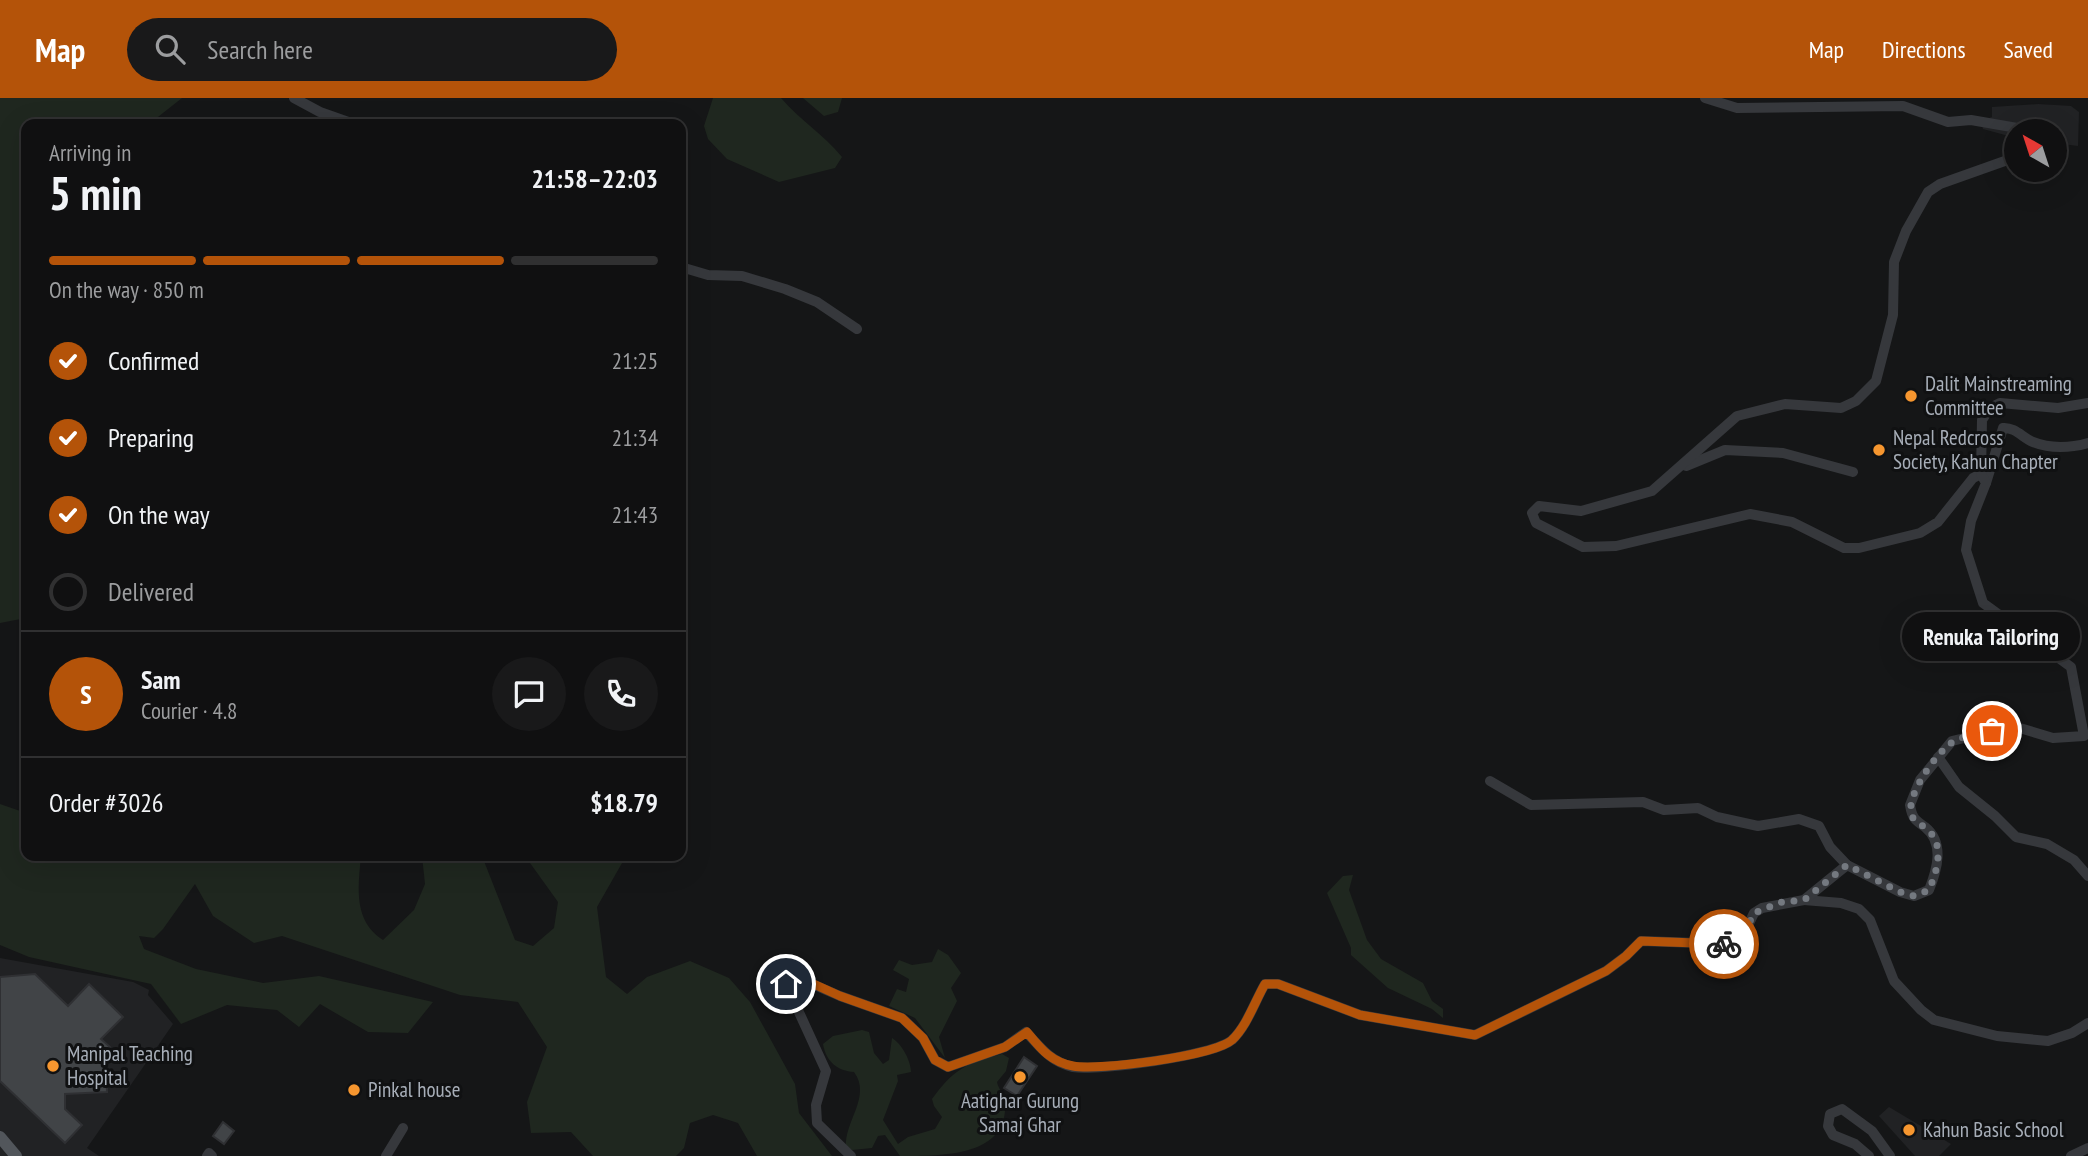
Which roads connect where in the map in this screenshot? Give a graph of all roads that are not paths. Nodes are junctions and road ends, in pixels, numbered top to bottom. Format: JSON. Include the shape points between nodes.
{"nodes":[{"id":1,"x":294,"y":98,"type":"edge"},
{"id":2,"x":1705,"y":98,"type":"edge"},
{"id":3,"x":340,"y":119,"type":"edge"},
{"id":4,"x":2004,"y":126,"type":"edge"},
{"id":5,"x":2004,"y":161,"type":"edge"},
{"id":6,"x":686,"y":268,"type":"edge"},
{"id":7,"x":857,"y":329,"type":"dead end"},
{"id":8,"x":2088,"y":403,"type":"edge"},
{"id":9,"x":2088,"y":443,"type":"edge"},
{"id":10,"x":1682,"y":467,"type":"junction"},
{"id":11,"x":1853,"y":472,"type":"dead end"},
{"id":12,"x":1984,"y":478,"type":"junction"},
{"id":13,"x":2086,"y":738,"type":"edge"},
{"id":14,"x":1938,"y":757,"type":"junction"},
{"id":15,"x":1490,"y":781,"type":"dead end"},
{"id":16,"x":1847,"y":865,"type":"junction"},
{"id":17,"x":2088,"y":876,"type":"edge"},
{"id":18,"x":1804,"y":900,"type":"junction"},
{"id":19,"x":2088,"y":1023,"type":"edge"},
{"id":20,"x":403,"y":1128,"type":"dead end"},
{"id":21,"x":0,"y":1137,"type":"edge"},
{"id":22,"x":2088,"y":1147,"type":"edge"},
{"id":23,"x":16,"y":1156,"type":"edge"},
{"id":24,"x":207,"y":1156,"type":"edge"},
{"id":25,"x":212,"y":1156,"type":"edge"},
{"id":26,"x":386,"y":1156,"type":"edge"},
{"id":27,"x":851,"y":1156,"type":"edge"},
{"id":28,"x":1869,"y":1156,"type":"edge"},
{"id":29,"x":1890,"y":1156,"type":"edge"},
{"id":30,"x":2071,"y":1156,"type":"edge"}],
"edges":[{"from":1,"to":3,"type":"street"},
{"from":2,"to":4,"type":"street","via":[[1737,108],[1903,106],[1948,122]]},
{"from":5,"to":10,"type":"street","via":[[1928,192],[1894,262],[1893,316],[1876,381],[1856,401],[1841,408],[1785,404],[1737,416]]},
{"from":6,"to":7,"type":"street","via":[[708,275],[742,276],[785,289],[817,302]]},
{"from":8,"to":12,"type":"street","via":[[2058,408],[2000,403],[1990,408],[1982,419]]},
{"from":9,"to":12,"type":"street","via":[[2071,448],[2035,443],[2003,428]]},
{"from":10,"to":11,"type":"street","via":[[1725,450],[1783,453]]},
{"from":10,"to":12,"type":"street","via":[[1652,491],[1621,502],[1581,511],[1539,506],[1532,513],[1536,523],[1584,547],[1616,546],[1749,514],[1792,522],[1844,548],[1859,548],[1920,533],[1938,522],[1972,478]]},
{"from":12,"to":13,"type":"street","via":[[1966,550],[1983,603],[2071,667]]},
{"from":13,"to":14,"type":"street","via":[[2053,738],[2013,726],[1952,741]]},
{"from":14,"to":16,"type":"street","via":[[1920,780],[1910,805],[1916,821],[1933,835],[1938,848],[1929,890],[1914,896],[1900,892]]},
{"from":14,"to":17,"type":"street","via":[[1959,787],[2016,837],[2047,844],[2074,860]]},
{"from":15,"to":16,"type":"street","via":[[1531,805],[1643,802],[1664,810],[1698,808],[1758,825],[1799,819],[1819,826]]},
{"from":16,"to":18,"type":"street"},
{"from":18,"to":19,"type":"street","via":[[1859,909],[1870,920],[1894,981],[1934,1020],[1997,1036],[2048,1041]]},
{"from":18,"to":27,"type":"street","via":[[1762,908],[1754,913],[1743,936],[1726,944],[1641,941],[1606,971],[1475,1035],[1360,1015],[1278,984],[1265,984],[1231,1041],[1214,1049],[1153,1061],[1092,1068],[1049,1058],[1027,1032],[1005,1047],[948,1067],[935,1060],[923,1038],[902,1018],[796,976],[786,984],[826,1071],[816,1105],[817,1123]]},
{"from":20,"to":26,"type":"street"},
{"from":21,"to":23,"type":"main road"},
{"from":22,"to":30,"type":"street"},
{"from":24,"to":25,"type":"street"},
{"from":28,"to":29,"type":"street","via":[[1833,1135],[1828,1126],[1830,1114],[1842,1109],[1872,1131]]}]}
